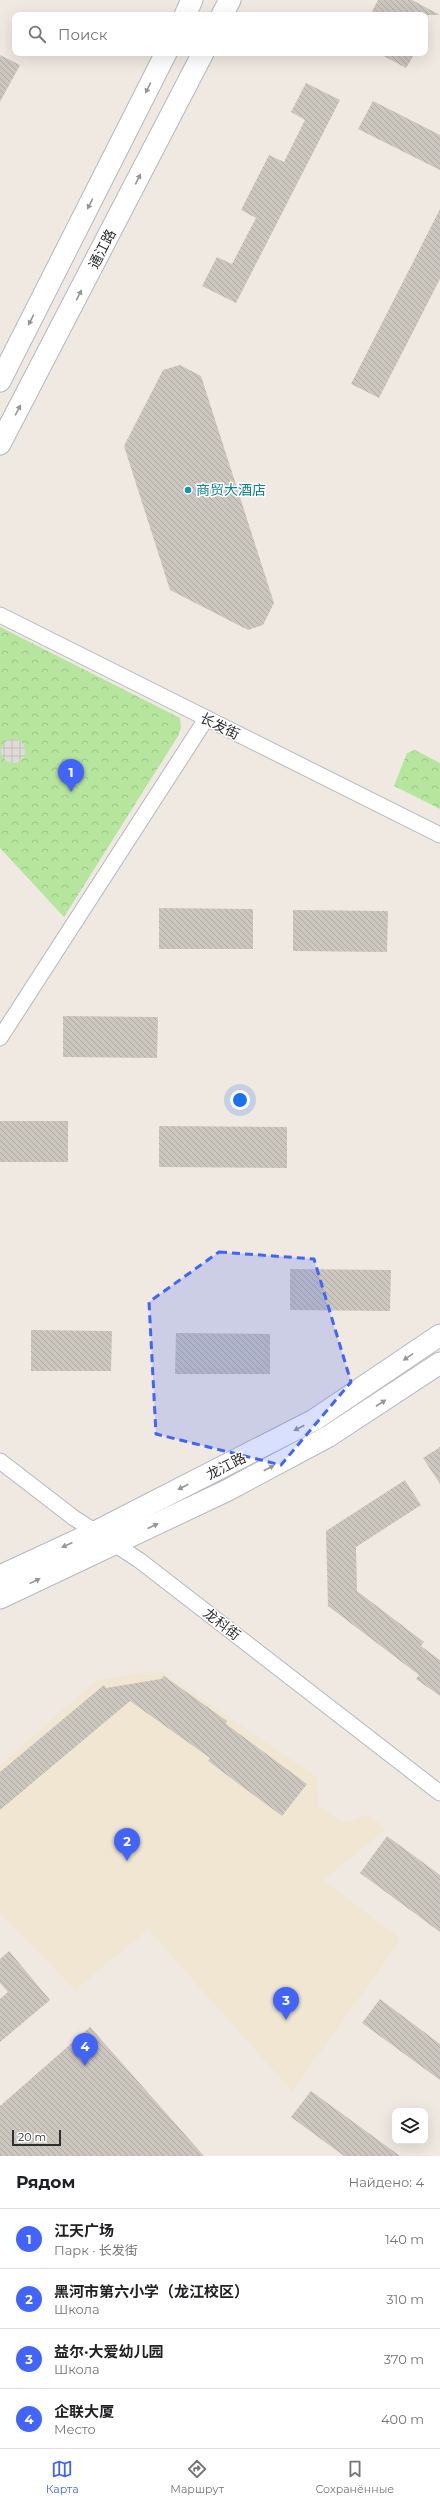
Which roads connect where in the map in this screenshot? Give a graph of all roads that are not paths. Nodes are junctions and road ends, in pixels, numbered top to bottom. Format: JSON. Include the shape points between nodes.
{"nodes":[{"id":1,"x":192,"y":0,"type":"edge"},
{"id":2,"x":230,"y":0,"type":"edge"},
{"id":3,"x":186,"y":12,"type":"edge"},
{"id":4,"x":224,"y":12,"type":"edge"},
{"id":5,"x":164,"y":56,"type":"edge"},
{"id":6,"x":201,"y":56,"type":"edge"},
{"id":7,"x":0,"y":381,"type":"edge"},
{"id":8,"x":0,"y":444,"type":"edge"},
{"id":9,"x":0,"y":615,"type":"edge"},
{"id":10,"x":206,"y":719,"type":"junction"},
{"id":11,"x":440,"y":835,"type":"edge"},
{"id":12,"x":0,"y":1038,"type":"edge"},
{"id":13,"x":440,"y":1335,"type":"edge"},
{"id":14,"x":440,"y":1363,"type":"edge"},
{"id":15,"x":0,"y":1461,"type":"edge"},
{"id":16,"x":95,"y":1532,"type":"junction"},
{"id":17,"x":113,"y":1545,"type":"junction"},
{"id":18,"x":0,"y":1576,"type":"edge"},
{"id":19,"x":0,"y":1598,"type":"edge"},
{"id":20,"x":440,"y":1793,"type":"edge"}],
"edges":[{"from":1,"to":3,"type":"street"},
{"from":2,"to":4,"type":"street"},
{"from":5,"to":7,"type":"street","one_way":true},
{"from":8,"to":6,"type":"street","name":"通江路","one_way":true},
{"from":9,"to":10,"type":"street","name":"长发街"},
{"from":10,"to":11,"type":"street","name":"长发街"},
{"from":10,"to":12,"type":"street"},
{"from":13,"to":16,"type":"street","name":"龙江路","one_way":true,"via":[[314,1420]]},
{"from":17,"to":14,"type":"street","name":"龙江路","one_way":true,"via":[[226,1491],[329,1436]]},
{"from":15,"to":16,"type":"street","name":"龙科街"},
{"from":16,"to":17,"type":"street","name":"龙科街"},
{"from":16,"to":18,"type":"street","name":"龙江路","one_way":true},
{"from":19,"to":17,"type":"street","name":"龙江路","one_way":true},
{"from":17,"to":20,"type":"street","name":"龙科街","via":[[139,1560]]}]}
